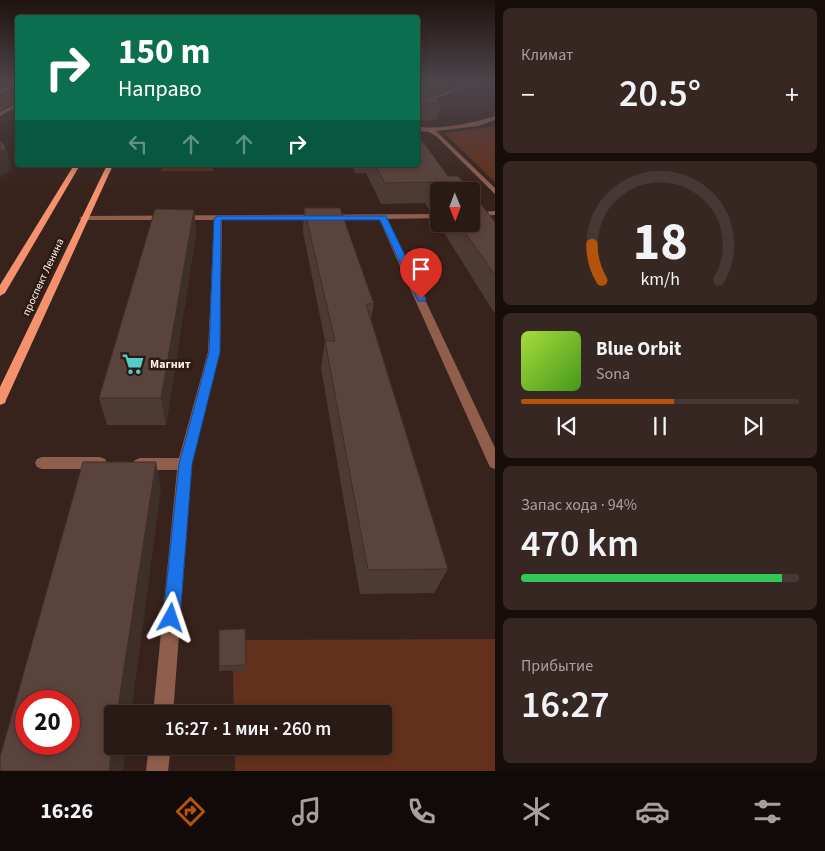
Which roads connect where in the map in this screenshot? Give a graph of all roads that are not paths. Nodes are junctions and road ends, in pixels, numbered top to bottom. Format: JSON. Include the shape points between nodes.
{"nodes":[{"id":1,"x":495,"y":118,"type":"edge"},
{"id":2,"x":420,"y":128,"type":"edge"},
{"id":3,"x":430,"y":130,"type":"junction"},
{"id":4,"x":77,"y":167,"type":"edge"},
{"id":5,"x":109,"y":167,"type":"edge"},
{"id":6,"x":495,"y":192,"type":"edge"},
{"id":7,"x":495,"y":213,"type":"edge"},
{"id":8,"x":480,"y":214,"type":"edge"},
{"id":9,"x":430,"y":216,"type":"edge"},
{"id":10,"x":84,"y":218,"type":"junction"},
{"id":11,"x":218,"y":218,"type":"junction"},
{"id":12,"x":383,"y":218,"type":"junction"},
{"id":13,"x":0,"y":293,"type":"edge"},
{"id":14,"x":0,"y":400,"type":"edge"},
{"id":15,"x":42,"y":463,"type":"dead end"},
{"id":16,"x":110,"y":463,"type":"edge"},
{"id":17,"x":129,"y":463,"type":"edge"},
{"id":18,"x":495,"y":463,"type":"edge"},
{"id":19,"x":185,"y":464,"type":"junction"},
{"id":20,"x":164,"y":705,"type":"edge"},
{"id":21,"x":159,"y":755,"type":"edge"},
{"id":22,"x":157,"y":771,"type":"edge"}],
"edges":[{"from":1,"to":3,"type":"lane","via":[[478,124]]},
{"from":2,"to":3,"type":"lane"},
{"from":3,"to":6,"type":"lane"},
{"from":4,"to":13,"type":"main road","name":"проспект Ленина"},
{"from":5,"to":10,"type":"main road","name":"проспект Ленина"},
{"from":7,"to":8,"type":"lane"},
{"from":9,"to":12,"type":"lane"},
{"from":10,"to":11,"type":"lane"},
{"from":10,"to":14,"type":"main road","name":"проспект Ленина"},
{"from":11,"to":12,"type":"lane"},
{"from":11,"to":19,"type":"lane","via":[[214,352]]},
{"from":12,"to":18,"type":"lane"},
{"from":15,"to":16,"type":"lane"},
{"from":17,"to":19,"type":"lane"},
{"from":19,"to":20,"type":"lane"},
{"from":21,"to":22,"type":"lane"}]}
